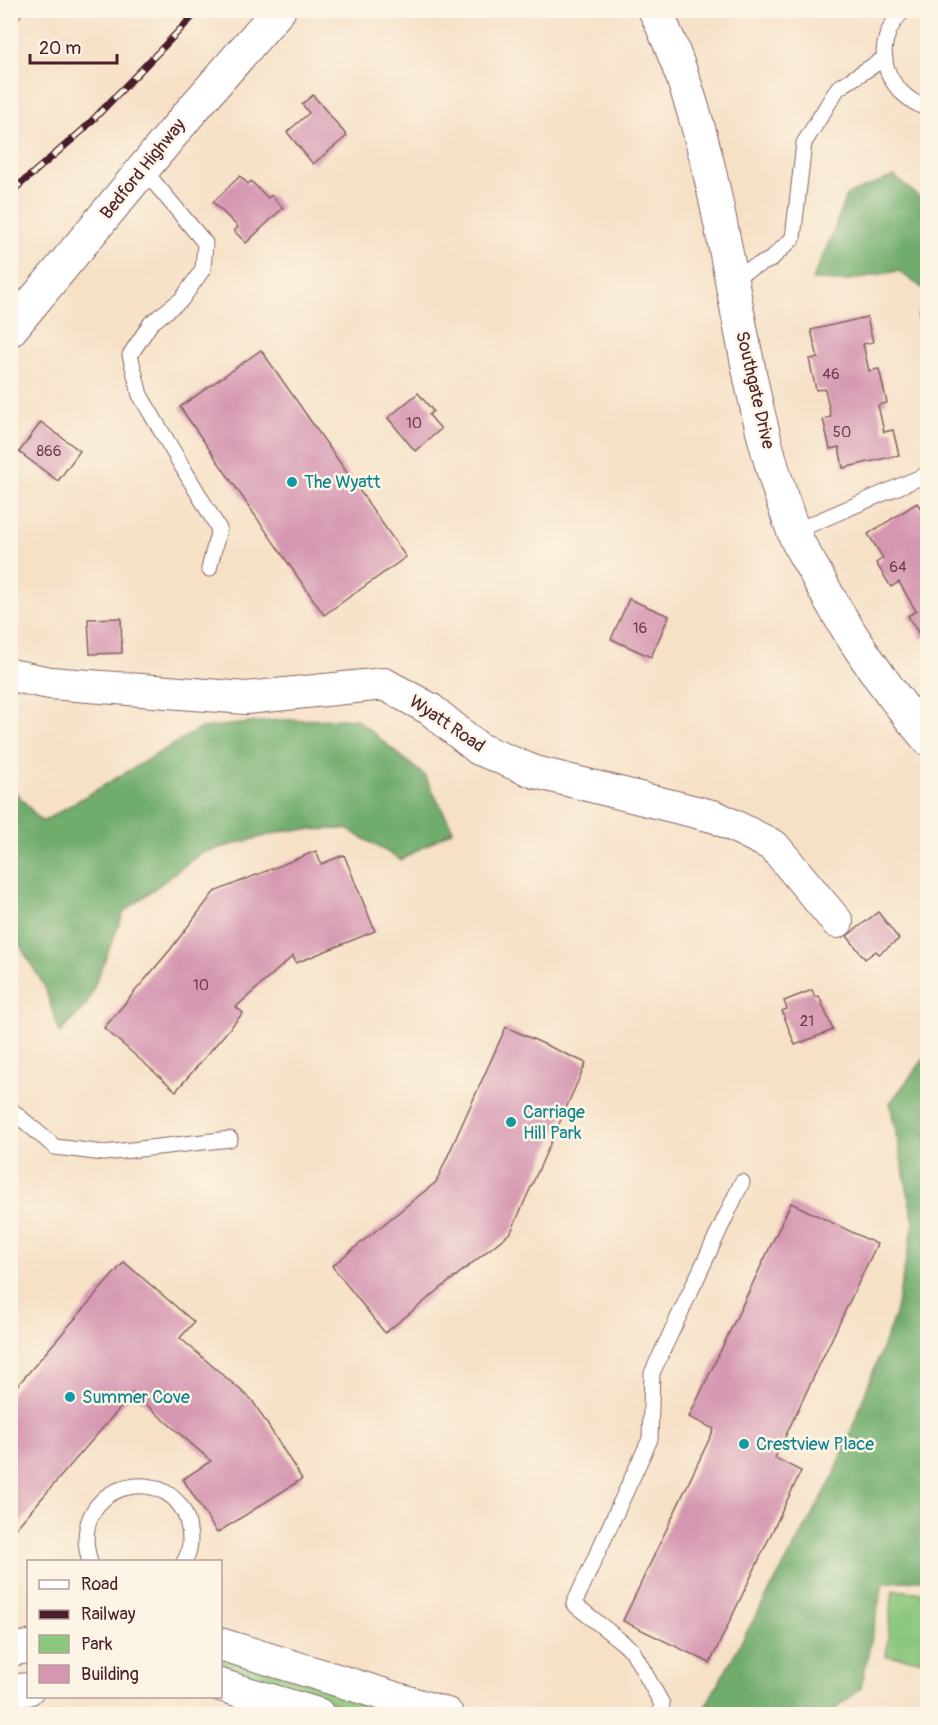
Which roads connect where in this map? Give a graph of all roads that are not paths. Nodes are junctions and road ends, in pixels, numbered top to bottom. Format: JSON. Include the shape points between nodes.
{"nodes":[{"id":1,"x":15,"y":10,"type":"edge"},
{"id":2,"x":279,"y":10,"type":"edge"},
{"id":3,"x":655,"y":10,"type":"edge"},
{"id":4,"x":904,"y":10,"type":"edge"},
{"id":5,"x":10,"y":16,"type":"edge"},
{"id":6,"x":885,"y":58,"type":"junction"},
{"id":7,"x":927,"y":109,"type":"edge"},
{"id":8,"x":143,"y":169,"type":"junction"},
{"id":9,"x":729,"y":278,"type":"junction"},
{"id":10,"x":10,"y":330,"type":"edge"},
{"id":11,"x":927,"y":474,"type":"edge"},
{"id":12,"x":793,"y":531,"type":"junction"},
{"id":13,"x":209,"y":569,"type":"dead end"},
{"id":14,"x":10,"y":675,"type":"edge"},
{"id":15,"x":927,"y":739,"type":"edge"},
{"id":16,"x":837,"y":922,"type":"dead end"},
{"id":17,"x":10,"y":1109,"type":"edge"},
{"id":18,"x":230,"y":1138,"type":"dead end"},
{"id":19,"x":742,"y":1182,"type":"dead end"},
{"id":20,"x":89,"y":1560,"type":"edge"},
{"id":21,"x":185,"y":1560,"type":"edge"},
{"id":22,"x":222,"y":1645,"type":"edge"},
{"id":23,"x":27,"y":1647,"type":"edge"},
{"id":24,"x":10,"y":1650,"type":"edge"},
{"id":25,"x":222,"y":1686,"type":"edge"},
{"id":26,"x":27,"y":1689,"type":"edge"},
{"id":27,"x":10,"y":1691,"type":"edge"},
{"id":28,"x":318,"y":1714,"type":"edge"},
{"id":29,"x":447,"y":1714,"type":"edge"},
{"id":30,"x":660,"y":1714,"type":"edge"}],
"edges":[{"from":1,"to":5,"type":"lane"},
{"from":2,"to":8,"type":"street","name":"Bedford Highway"},
{"from":3,"to":9,"type":"street","name":"Southgate Drive","via":[[676,54],[711,176]]},
{"from":4,"to":6,"type":"lane","via":[[887,35]]},
{"from":6,"to":7,"type":"lane","via":[[888,75],[897,89],[909,101]]},
{"from":6,"to":9,"type":"lane","via":[[838,88],[804,143],[793,238],[770,260]]},
{"from":8,"to":10,"type":"street","name":"Bedford Highway"},
{"from":8,"to":13,"type":"lane","via":[[205,243],[203,269],[182,299],[150,323],[130,355],[140,395],[219,529]]},
{"from":9,"to":12,"type":"street","name":"Southgate Drive","via":[[764,437]]},
{"from":11,"to":12,"type":"lane"},
{"from":12,"to":15,"type":"street","name":"Southgate Drive","via":[[840,620]]},
{"from":14,"to":16,"type":"street","name":"Wyatt Road","via":[[50,683],[246,698],[384,684],[430,710],[479,750],[535,772],[716,817],[774,846]]},
{"from":17,"to":18,"type":"lane","via":[[55,1147],[104,1153]]},
{"from":19,"to":30,"type":"lane","via":[[652,1372],[650,1439],[574,1604],[632,1650],[662,1704]]},
{"from":20,"to":21,"type":"lane","via":[[85,1528],[91,1511],[117,1488],[134,1485],[152,1487],[180,1506],[188,1522],[190,1539]]},
{"from":22,"to":29,"type":"street"},
{"from":23,"to":24,"type":"street"},
{"from":25,"to":28,"type":"street"},
{"from":26,"to":27,"type":"street"}]}
